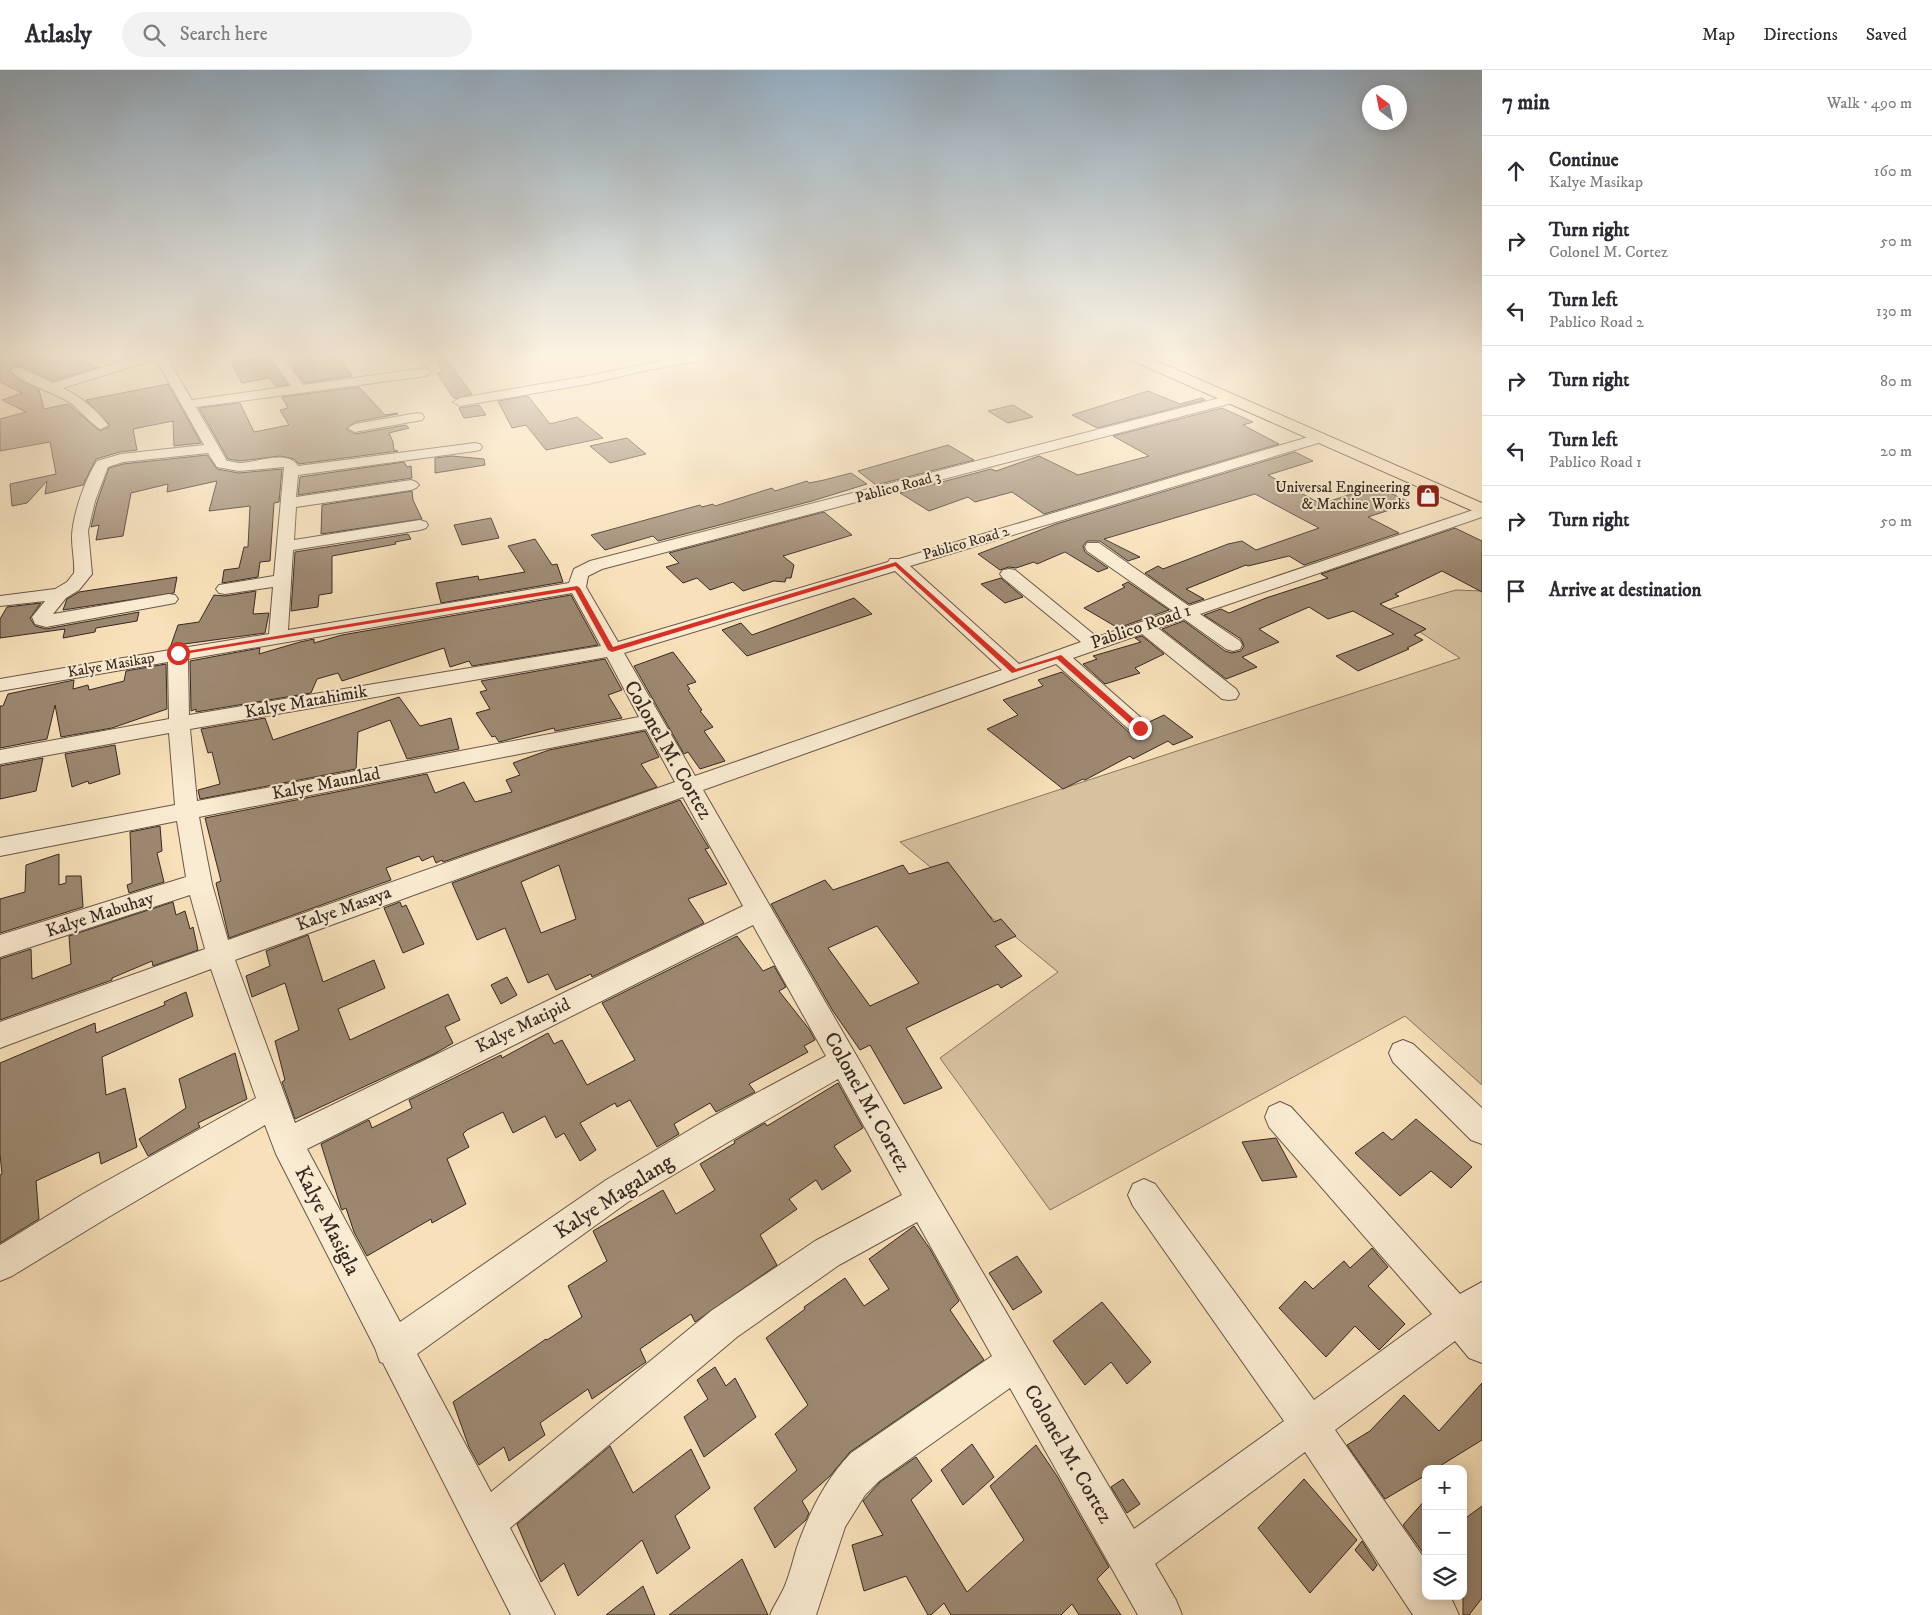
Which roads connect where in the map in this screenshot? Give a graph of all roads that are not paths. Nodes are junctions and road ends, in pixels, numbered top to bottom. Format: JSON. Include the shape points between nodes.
{"nodes":[{"id":1,"x":200,"y":426,"type":"edge"},
{"id":2,"x":355,"y":426,"type":"edge"},
{"id":3,"x":1127,"y":426,"type":"edge"},
{"id":4,"x":1293,"y":426,"type":"edge"},
{"id":5,"x":1320,"y":438,"type":"junction"},
{"id":6,"x":475,"y":447,"type":"dead end"},
{"id":7,"x":212,"y":448,"type":"junction"},
{"id":8,"x":361,"y":462,"type":"junction"},
{"id":9,"x":290,"y":472,"type":"junction"},
{"id":10,"x":411,"y":485,"type":"dead end"},
{"id":11,"x":288,"y":503,"type":"junction"},
{"id":12,"x":1482,"y":511,"type":"edge"},
{"id":13,"x":420,"y":525,"type":"dead end"},
{"id":14,"x":284,"y":546,"type":"junction"},
{"id":15,"x":1093,"y":547,"type":"dead end"},
{"id":16,"x":896,"y":563,"type":"junction"},
{"id":17,"x":1009,"y":574,"type":"dead end"},
{"id":18,"x":282,"y":580,"type":"junction"},
{"id":19,"x":577,"y":588,"type":"junction"},
{"id":20,"x":226,"y":589,"type":"dead end"},
{"id":21,"x":60,"y":594,"type":"junction"},
{"id":22,"x":169,"y":599,"type":"dead end"},
{"id":23,"x":0,"y":601,"type":"edge"},
{"id":24,"x":1185,"y":612,"type":"junction"},
{"id":25,"x":1143,"y":626,"type":"junction"},
{"id":26,"x":278,"y":638,"type":"junction"},
{"id":27,"x":1094,"y":644,"type":"junction"},
{"id":28,"x":1233,"y":645,"type":"dead end"},
{"id":29,"x":612,"y":650,"type":"junction"},
{"id":30,"x":178,"y":653,"type":"junction"},
{"id":31,"x":1058,"y":656,"type":"junction"},
{"id":32,"x":1015,"y":671,"type":"junction"},
{"id":33,"x":0,"y":685,"type":"edge"},
{"id":34,"x":1228,"y":694,"type":"dead end"},
{"id":35,"x":652,"y":721,"type":"junction"},
{"id":36,"x":178,"y":724,"type":"junction"},
{"id":37,"x":1140,"y":728,"type":"dead end"},
{"id":38,"x":0,"y":757,"type":"edge"},
{"id":39,"x":689,"y":786,"type":"junction"},
{"id":40,"x":186,"y":811,"type":"junction"},
{"id":41,"x":0,"y":847,"type":"edge"},
{"id":42,"x":200,"y":883,"type":"junction"},
{"id":43,"x":759,"y":910,"type":"junction"},
{"id":44,"x":0,"y":946,"type":"edge"},
{"id":45,"x":218,"y":955,"type":"junction"},
{"id":46,"x":0,"y":1035,"type":"edge"},
{"id":47,"x":1403,"y":1053,"type":"dead end"},
{"id":48,"x":844,"y":1062,"type":"junction"},
{"id":49,"x":273,"y":1104,"type":"junction"},
{"id":50,"x":1280,"y":1117,"type":"dead end"},
{"id":51,"x":1482,"y":1129,"type":"edge"},
{"id":52,"x":287,"y":1143,"type":"junction"},
{"id":53,"x":1144,"y":1195,"type":"dead end"},
{"id":54,"x":923,"y":1201,"type":"junction"},
{"id":55,"x":0,"y":1264,"type":"edge"},
{"id":56,"x":1470,"y":1308,"type":"edge"},
{"id":57,"x":1482,"y":1346,"type":"edge"},
{"id":58,"x":393,"y":1349,"type":"junction"},
{"id":59,"x":1015,"y":1362,"type":"junction"},
{"id":60,"x":1310,"y":1426,"type":"junction"},
{"id":61,"x":486,"y":1522,"type":"junction"},
{"id":62,"x":1128,"y":1559,"type":"junction"},
{"id":63,"x":534,"y":1615,"type":"edge"},
{"id":64,"x":791,"y":1615,"type":"edge"},
{"id":65,"x":1161,"y":1615,"type":"edge"},
{"id":66,"x":1438,"y":1615,"type":"edge"}],
"edges":[{"from":1,"to":7,"type":"street"},
{"from":2,"to":8,"type":"street"},
{"from":3,"to":19,"type":"street","name":"Pablico Road 3","via":[[596,565],[580,573]]},
{"from":4,"to":5,"type":"main road"},
{"from":5,"to":12,"type":"main road"},
{"from":5,"to":16,"type":"street","name":"Pablico Road 2"},
{"from":6,"to":8,"type":"street"},
{"from":7,"to":9,"type":"street","via":[[222,464],[228,466],[282,462],[290,464]]},
{"from":7,"to":21,"type":"street","via":[[122,458],[102,464],[80,532],[83,574]]},
{"from":8,"to":9,"type":"street"},
{"from":9,"to":11,"type":"street"},
{"from":10,"to":11,"type":"street"},
{"from":11,"to":14,"type":"street"},
{"from":12,"to":24,"type":"street","name":"Pablico Road 1"},
{"from":13,"to":14,"type":"street"},
{"from":14,"to":18,"type":"street"},
{"from":15,"to":24,"type":"street"},
{"from":16,"to":29,"type":"street","name":"Pablico Road 2"},
{"from":16,"to":32,"type":"street"},
{"from":17,"to":27,"type":"street"},
{"from":18,"to":20,"type":"street"},
{"from":18,"to":26,"type":"street"},
{"from":19,"to":26,"type":"street","name":"Kalye Masikap"},
{"from":19,"to":29,"type":"street","name":"Colonel M. Cortez"},
{"from":21,"to":22,"type":"street","via":[[40,617],[41,620]]},
{"from":21,"to":23,"type":"street"},
{"from":24,"to":25,"type":"street","name":"Pablico Road 1"},
{"from":24,"to":28,"type":"street"},
{"from":25,"to":27,"type":"street","name":"Pablico Road 1"},
{"from":25,"to":34,"type":"street"},
{"from":26,"to":30,"type":"street","name":"Kalye Masikap"},
{"from":27,"to":31,"type":"street","name":"Pablico Road 1"},
{"from":29,"to":35,"type":"street","name":"Colonel M. Cortez"},
{"from":29,"to":36,"type":"street","name":"Kalye Matahimik"},
{"from":30,"to":33,"type":"street","name":"Kalye Masikap"},
{"from":30,"to":36,"type":"street","name":"Kalye Masigla"},
{"from":31,"to":32,"type":"street","name":"Pablico Road 1"},
{"from":31,"to":37,"type":"street"},
{"from":32,"to":39,"type":"street","name":"Pablico Road 1"},
{"from":35,"to":39,"type":"street","name":"Colonel M. Cortez"},
{"from":35,"to":40,"type":"street","name":"Kalye Maunlad"},
{"from":36,"to":38,"type":"street","name":"Kalye Matahimik"},
{"from":36,"to":40,"type":"street","name":"Kalye Masigla"},
{"from":39,"to":43,"type":"street","name":"Colonel M. Cortez"},
{"from":39,"to":45,"type":"street","name":"Kalye Masaya"},
{"from":40,"to":41,"type":"street","name":"Kalye Maunlad"},
{"from":40,"to":42,"type":"street","name":"Kalye Masigla"},
{"from":42,"to":44,"type":"street","name":"Kalye Mabuhay"},
{"from":42,"to":45,"type":"street","name":"Kalye Masigla"},
{"from":43,"to":48,"type":"street","name":"Colonel M. Cortez"},
{"from":43,"to":52,"type":"street","name":"Kalye Matipid"},
{"from":45,"to":46,"type":"street","name":"Kalye Masaya"},
{"from":45,"to":49,"type":"street","name":"Kalye Masigla"},
{"from":47,"to":51,"type":"street"},
{"from":48,"to":54,"type":"street","name":"Colonel M. Cortez"},
{"from":48,"to":58,"type":"street","name":"Kalye Magalang","via":[[719,1130],[617,1191]]},
{"from":49,"to":52,"type":"street","name":"Kalye Masigla"},
{"from":49,"to":55,"type":"street"},
{"from":50,"to":56,"type":"street"},
{"from":52,"to":58,"type":"street","name":"Kalye Masigla"},
{"from":53,"to":60,"type":"street"},
{"from":54,"to":59,"type":"street","name":"Colonel M. Cortez"},
{"from":54,"to":61,"type":"street","via":[[827,1253],[724,1324]]},
{"from":56,"to":57,"type":"street"},
{"from":56,"to":60,"type":"street"},
{"from":58,"to":61,"type":"street","name":"Kalye Masigla"},
{"from":59,"to":62,"type":"street","name":"Colonel M. Cortez"},
{"from":59,"to":64,"type":"street","via":[[852,1479],[830,1510],[800,1602]]},
{"from":60,"to":62,"type":"street"},
{"from":60,"to":66,"type":"street"},
{"from":61,"to":63,"type":"street","name":"Kalye Masigla"},
{"from":62,"to":65,"type":"street","name":"Colonel M. Cortez"}]}
